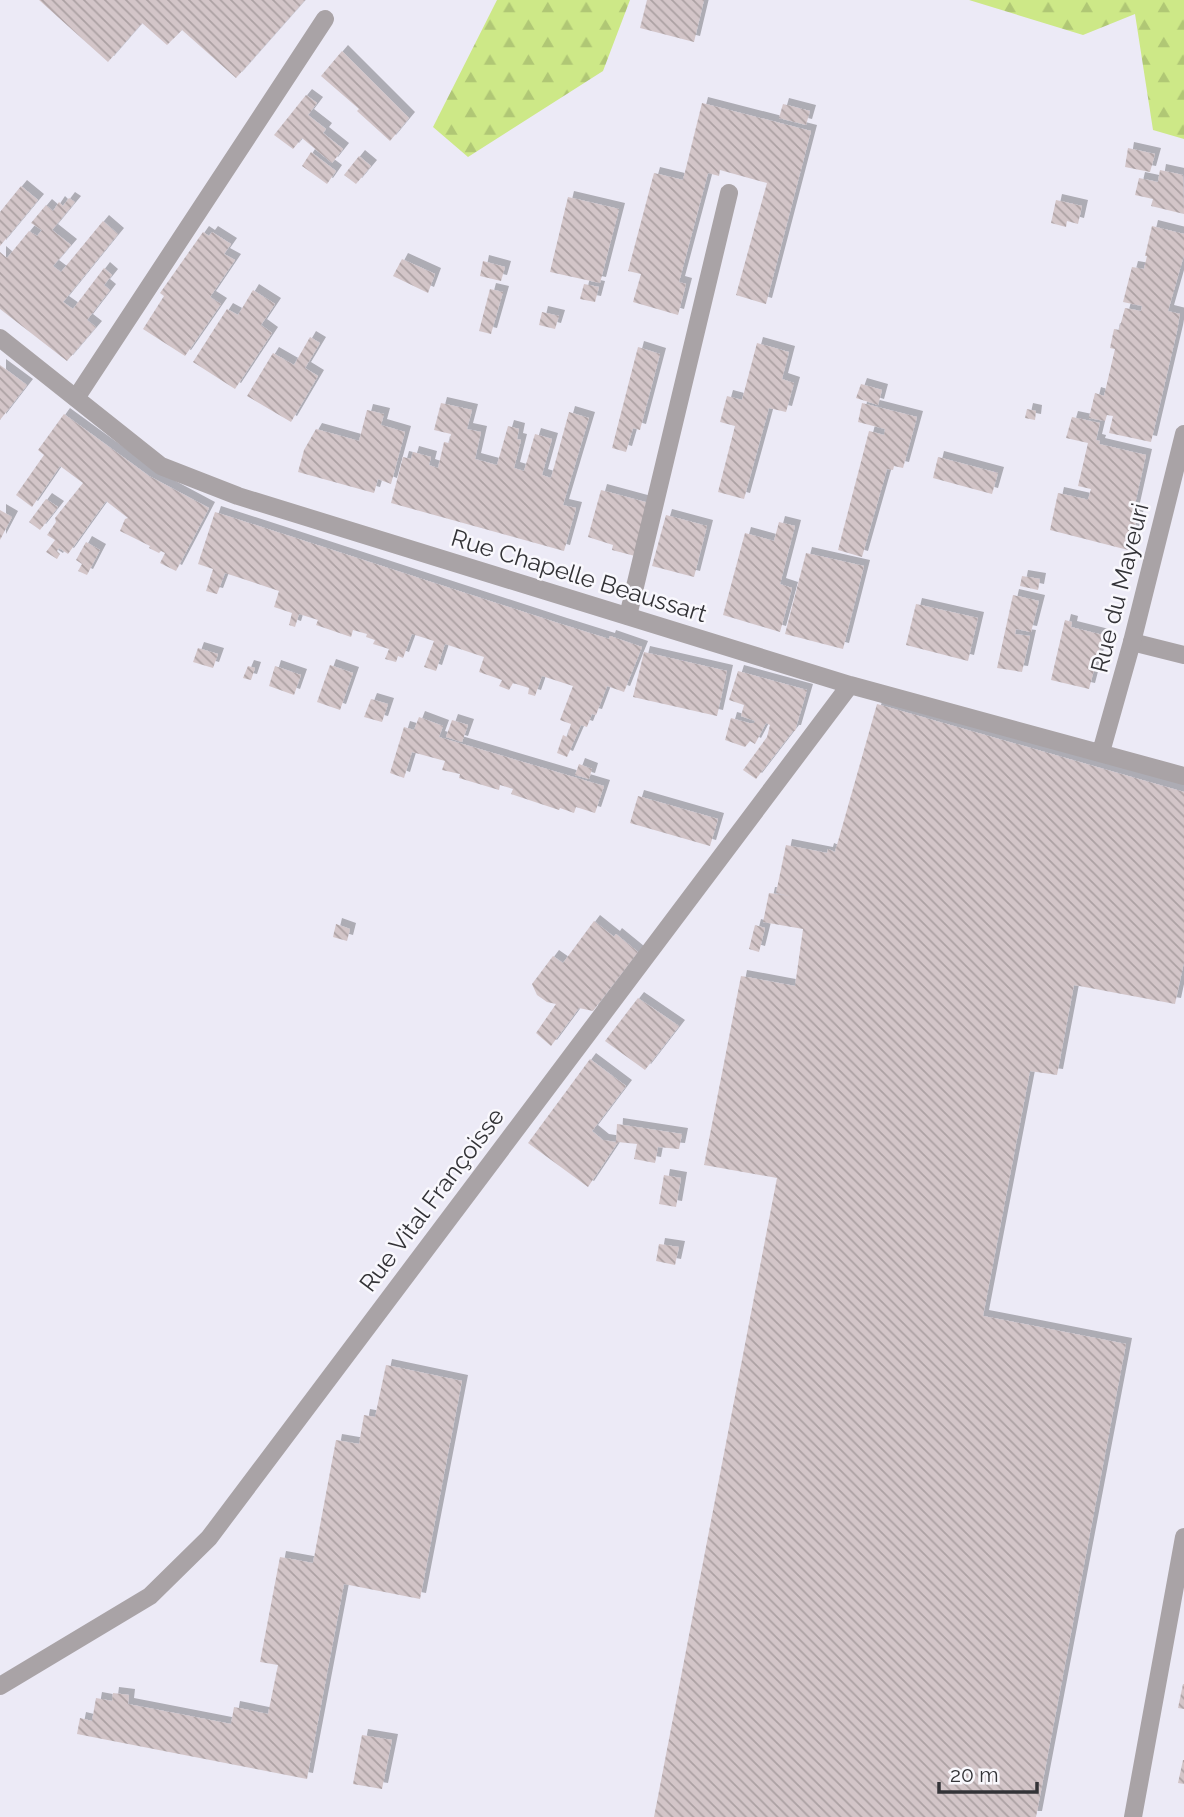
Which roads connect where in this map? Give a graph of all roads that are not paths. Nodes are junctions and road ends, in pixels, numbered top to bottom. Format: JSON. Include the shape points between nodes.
{"nodes":[{"id":1,"x":325,"y":19,"type":"dead end"},
{"id":2,"x":729,"y":193,"type":"dead end"},
{"id":3,"x":0,"y":338,"type":"edge"},
{"id":4,"x":76,"y":398,"type":"junction"},
{"id":5,"x":1184,"y":434,"type":"edge"},
{"id":6,"x":628,"y":617,"type":"junction"},
{"id":7,"x":1132,"y":642,"type":"junction"},
{"id":8,"x":1184,"y":655,"type":"edge"},
{"id":9,"x":850,"y":685,"type":"junction"},
{"id":10,"x":1101,"y":752,"type":"junction"},
{"id":11,"x":1184,"y":776,"type":"edge"},
{"id":12,"x":1184,"y":1537,"type":"edge"},
{"id":13,"x":0,"y":1686,"type":"edge"},
{"id":14,"x":1133,"y":1817,"type":"edge"}],
"edges":[{"from":1,"to":4,"type":"street"},
{"from":2,"to":6,"type":"street"},
{"from":3,"to":4,"type":"street","name":"Rue Chapelle Beaussart"},
{"from":4,"to":6,"type":"street","name":"Rue Chapelle Beaussart","via":[[161,466],[238,496]]},
{"from":5,"to":7,"type":"street","name":"Rue du Mayeuri"},
{"from":6,"to":9,"type":"street","name":"Rue Chapelle Beaussart"},
{"from":7,"to":8,"type":"street"},
{"from":7,"to":10,"type":"street","name":"Rue du Mayeuri"},
{"from":9,"to":10,"type":"street","name":"Rue Chapelle Beaussart"},
{"from":9,"to":13,"type":"street","name":"Rue Vital Françoisse","via":[[209,1538],[150,1596]]},
{"from":10,"to":11,"type":"street","name":"Rue Chapelle Beaussart"},
{"from":12,"to":14,"type":"street"}]}
